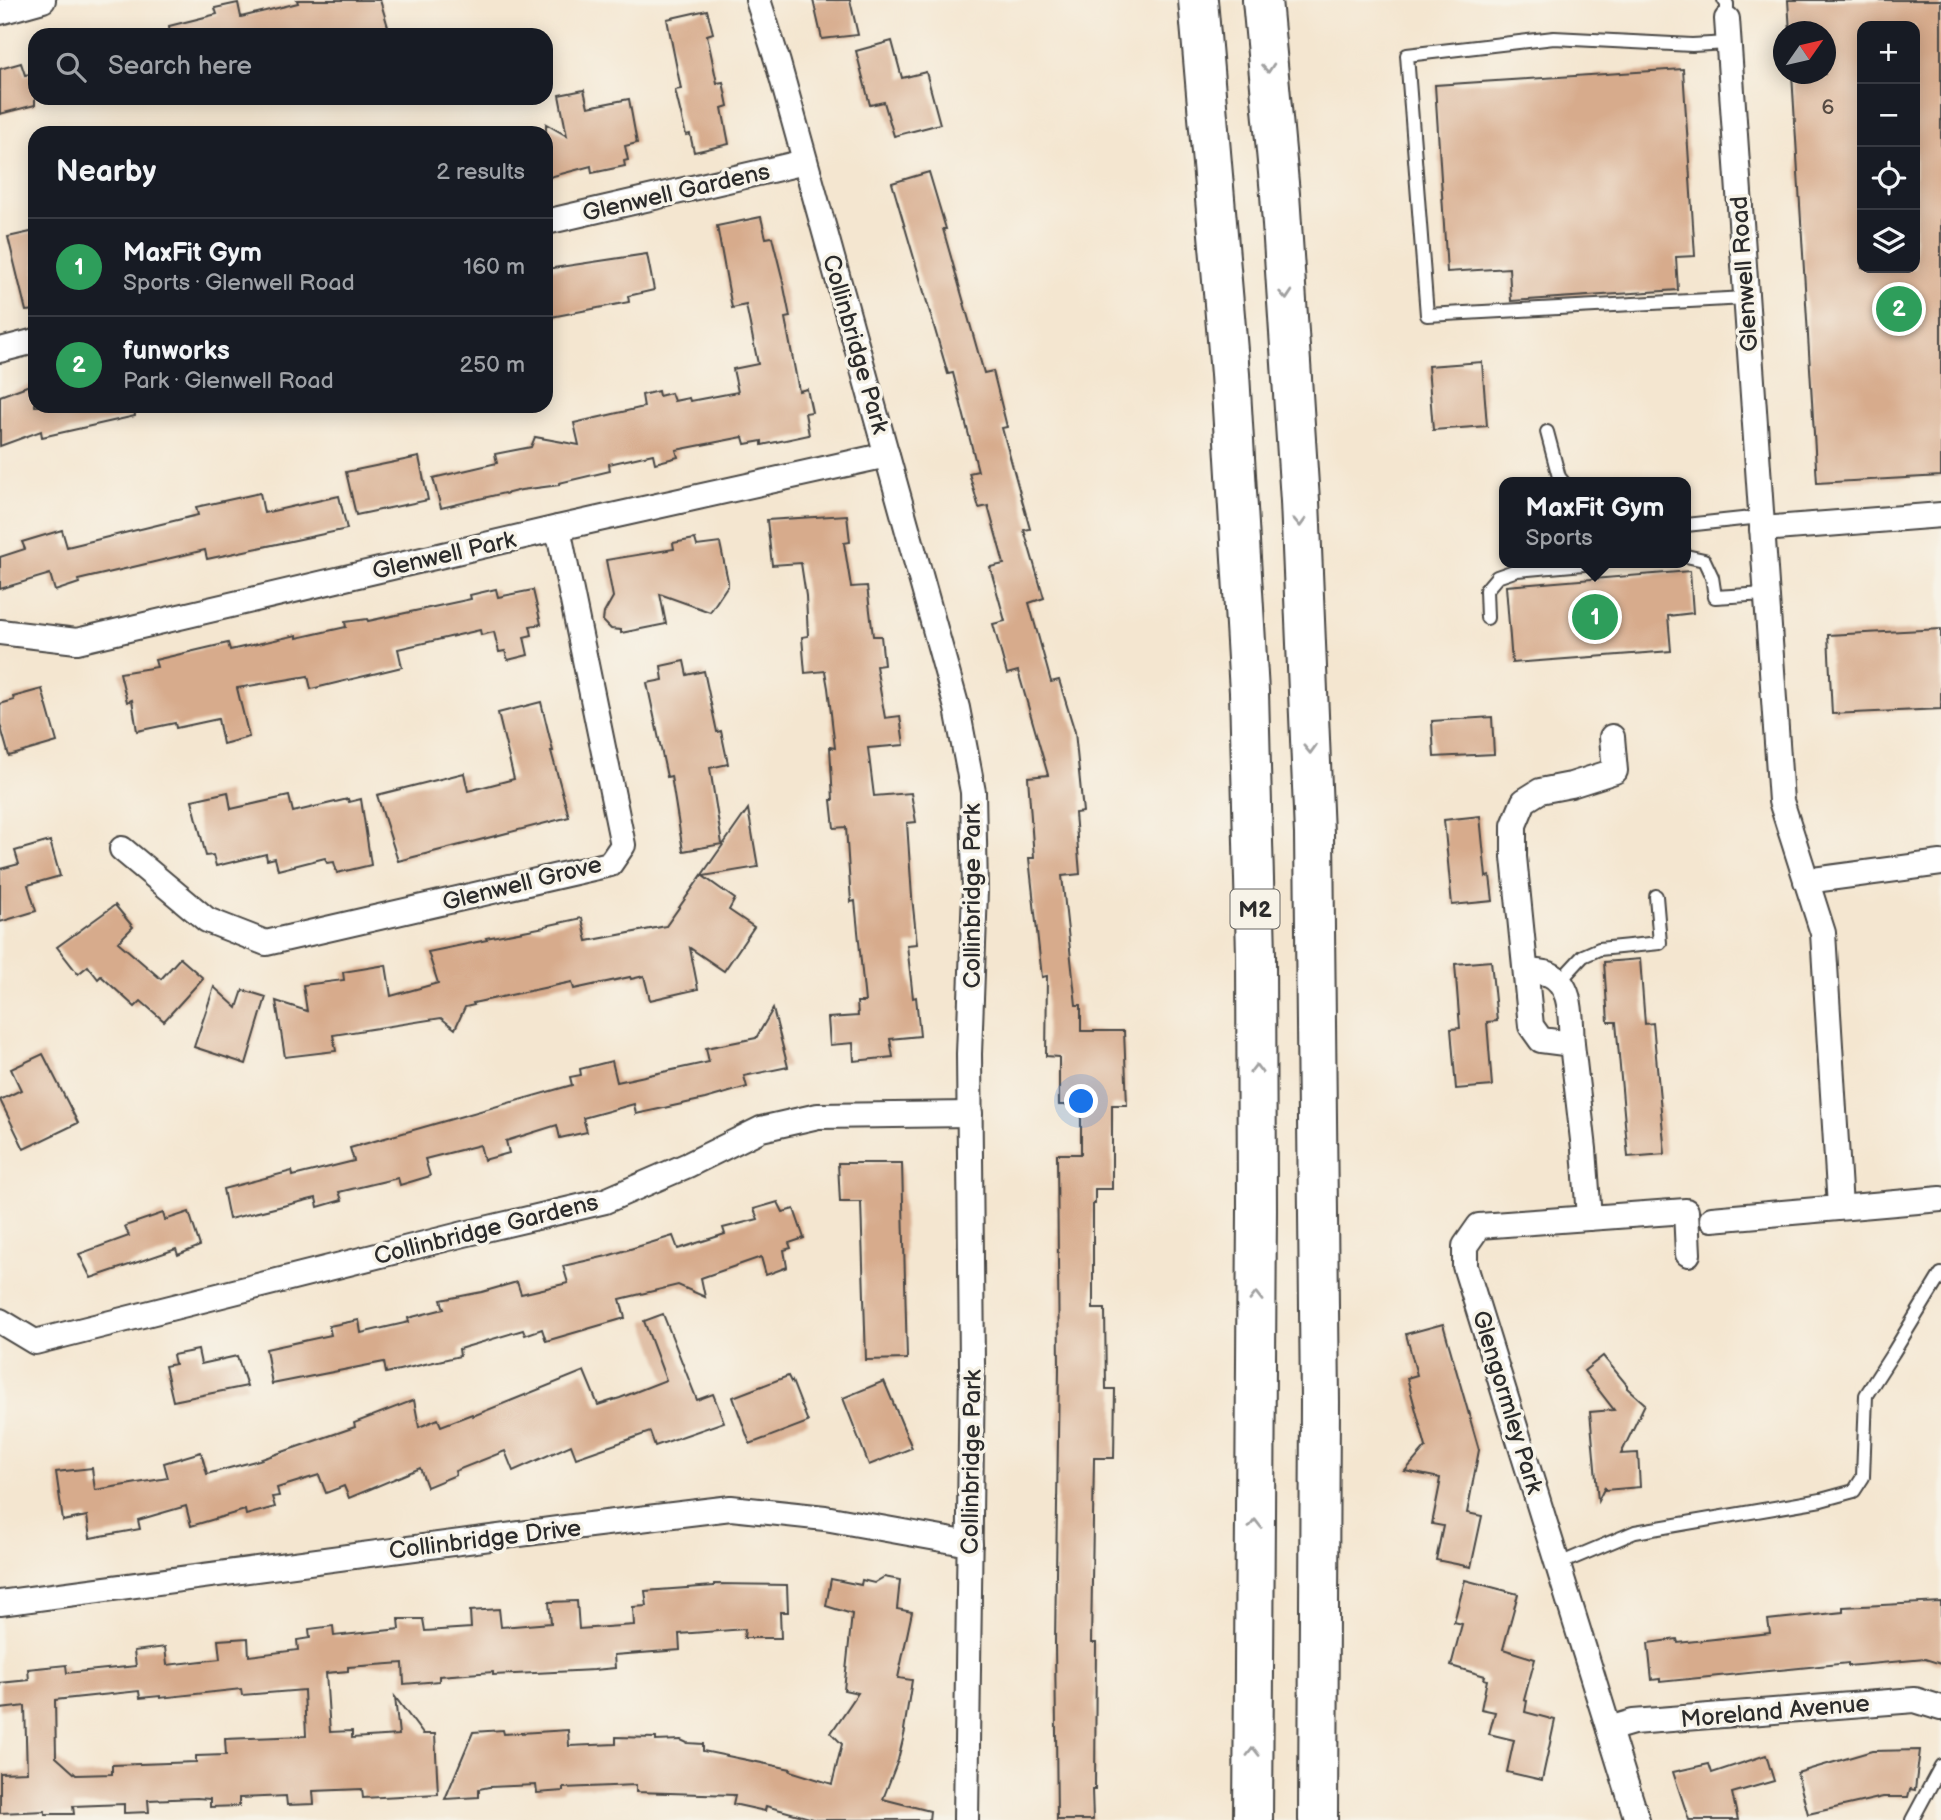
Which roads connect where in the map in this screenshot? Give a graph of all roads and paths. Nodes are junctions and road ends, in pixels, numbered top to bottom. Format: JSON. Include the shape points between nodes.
{"nodes":[{"id":1,"x":43,"y":0,"type":"edge"},
{"id":2,"x":758,"y":0,"type":"edge"},
{"id":3,"x":1198,"y":0,"type":"edge"},
{"id":4,"x":1262,"y":0,"type":"edge"},
{"id":5,"x":0,"y":12,"type":"edge"},
{"id":6,"x":1726,"y":20,"type":"edge"},
{"id":7,"x":805,"y":162,"type":"junction"},
{"id":8,"x":553,"y":220,"type":"edge"},
{"id":9,"x":1746,"y":298,"type":"junction"},
{"id":10,"x":28,"y":343,"type":"edge"},
{"id":11,"x":0,"y":350,"type":"edge"},
{"id":12,"x":1547,"y":432,"type":"dead end"},
{"id":13,"x":887,"y":455,"type":"junction"},
{"id":14,"x":1559,"y":477,"type":"edge"},
{"id":15,"x":1941,"y":514,"type":"edge"},
{"id":16,"x":1762,"y":523,"type":"junction"},
{"id":17,"x":1691,"y":525,"type":"edge"},
{"id":18,"x":558,"y":528,"type":"junction"},
{"id":19,"x":1691,"y":557,"type":"edge"},
{"id":20,"x":1539,"y":568,"type":"edge"},
{"id":21,"x":1766,"y":594,"type":"junction"},
{"id":22,"x":1487,"y":618,"type":"dead end"},
{"id":23,"x":0,"y":632,"type":"edge"},
{"id":24,"x":1612,"y":737,"type":"dead end"},
{"id":25,"x":122,"y":849,"type":"dead end"},
{"id":26,"x":1941,"y":863,"type":"edge"},
{"id":27,"x":1807,"y":881,"type":"junction"},
{"id":28,"x":1656,"y":896,"type":"dead end"},
{"id":29,"x":1527,"y":971,"type":"junction"},
{"id":30,"x":1560,"y":981,"type":"junction"},
{"id":31,"x":1572,"y":1044,"type":"junction"},
{"id":32,"x":970,"y":1114,"type":"junction"},
{"id":33,"x":1941,"y":1199,"type":"edge"},
{"id":34,"x":1840,"y":1208,"type":"junction"},
{"id":35,"x":1589,"y":1218,"type":"junction"},
{"id":36,"x":1712,"y":1219,"type":"dead end"},
{"id":37,"x":1688,"y":1254,"type":"dead end"},
{"id":38,"x":1941,"y":1274,"type":"edge"},
{"id":39,"x":0,"y":1321,"type":"edge"},
{"id":40,"x":970,"y":1545,"type":"junction"},
{"id":41,"x":1559,"y":1564,"type":"junction"},
{"id":42,"x":0,"y":1603,"type":"edge"},
{"id":43,"x":1941,"y":1708,"type":"edge"},
{"id":44,"x":1609,"y":1729,"type":"junction"},
{"id":45,"x":1941,"y":1766,"type":"edge"},
{"id":46,"x":967,"y":1820,"type":"edge"},
{"id":47,"x":1253,"y":1820,"type":"edge"},
{"id":48,"x":1318,"y":1820,"type":"edge"},
{"id":49,"x":1637,"y":1820,"type":"edge"},
{"id":50,"x":1912,"y":1820,"type":"edge"}],
"edges":[{"from":1,"to":5,"type":"street"},
{"from":2,"to":7,"type":"street","name":"Collinbridge Park"},
{"from":47,"to":3,"type":"highway","number":"M2","one_way":true,"via":[[1257,1195],[1249,692],[1230,374]]},
{"from":4,"to":48,"type":"highway","number":"M2","one_way":true,"via":[[1300,500],[1314,834],[1320,1388]]},
{"from":6,"to":9,"type":"street","name":"Glenwell Road"},
{"from":6,"to":9,"type":"lane","via":[[1692,46],[1554,38],[1407,55],[1427,315]]},
{"from":7,"to":8,"type":"street","name":"Glenwell Gardens"},
{"from":7,"to":13,"type":"street","name":"Collinbridge Park"},
{"from":9,"to":16,"type":"street","name":"Glenwell Road"},
{"from":10,"to":11,"type":"street"},
{"from":12,"to":14,"type":"lane"},
{"from":13,"to":18,"type":"street","name":"Glenwell Park"},
{"from":13,"to":32,"type":"street","name":"Collinbridge Park","via":[[957,708],[973,792]]},
{"from":15,"to":16,"type":"street"},
{"from":16,"to":17,"type":"lane"},
{"from":16,"to":21,"type":"street","name":"Glenwell Road"},
{"from":18,"to":23,"type":"street","name":"Glenwell Park","via":[[77,641]]},
{"from":18,"to":25,"type":"street","name":"Glenwell Grove","via":[[623,845],[610,864],[266,943],[207,920]]},
{"from":19,"to":21,"type":"lane","via":[[1704,560],[1713,577],[1715,597]]},
{"from":20,"to":22,"type":"lane","via":[[1497,577],[1486,590]]},
{"from":21,"to":27,"type":"street","name":"Glenwell Road","via":[[1781,801]]},
{"from":24,"to":29,"type":"street","via":[[1615,771],[1539,791],[1524,802],[1514,825]]},
{"from":26,"to":27,"type":"street"},
{"from":27,"to":34,"type":"street","name":"Glenwell Road","via":[[1823,933]]},
{"from":28,"to":30,"type":"lane","via":[[1660,943],[1599,949],[1583,956]]},
{"from":29,"to":30,"type":"street","via":[[1547,973]]},
{"from":29,"to":31,"type":"street","via":[[1531,1026],[1541,1040]]},
{"from":30,"to":31,"type":"street","via":[[1568,1001]]},
{"from":31,"to":35,"type":"street"},
{"from":32,"to":39,"type":"street","name":"Collinbridge Gardens","via":[[818,1116],[761,1129],[605,1201],[35,1342]]},
{"from":32,"to":40,"type":"street","name":"Collinbridge Park"},
{"from":33,"to":34,"type":"street"},
{"from":34,"to":36,"type":"street"},
{"from":35,"to":37,"type":"street","name":"Glengormley Park","via":[[1685,1211]]},
{"from":35,"to":41,"type":"street","name":"Glengormley Park","via":[[1479,1226],[1465,1246],[1465,1266]]},
{"from":38,"to":41,"type":"lane","via":[[1866,1395],[1863,1477],[1854,1491],[1635,1532]]},
{"from":40,"to":42,"type":"street","name":"Collinbridge Drive","via":[[825,1518],[731,1508]]},
{"from":40,"to":46,"type":"street","name":"Collinbridge Park"},
{"from":41,"to":44,"type":"street","name":"Glengormley Park"},
{"from":43,"to":44,"type":"street","name":"Moreland Avenue","via":[[1915,1700],[1633,1722]]},
{"from":44,"to":49,"type":"street","name":"Glengormley Park"},
{"from":45,"to":50,"type":"lane"}]}
